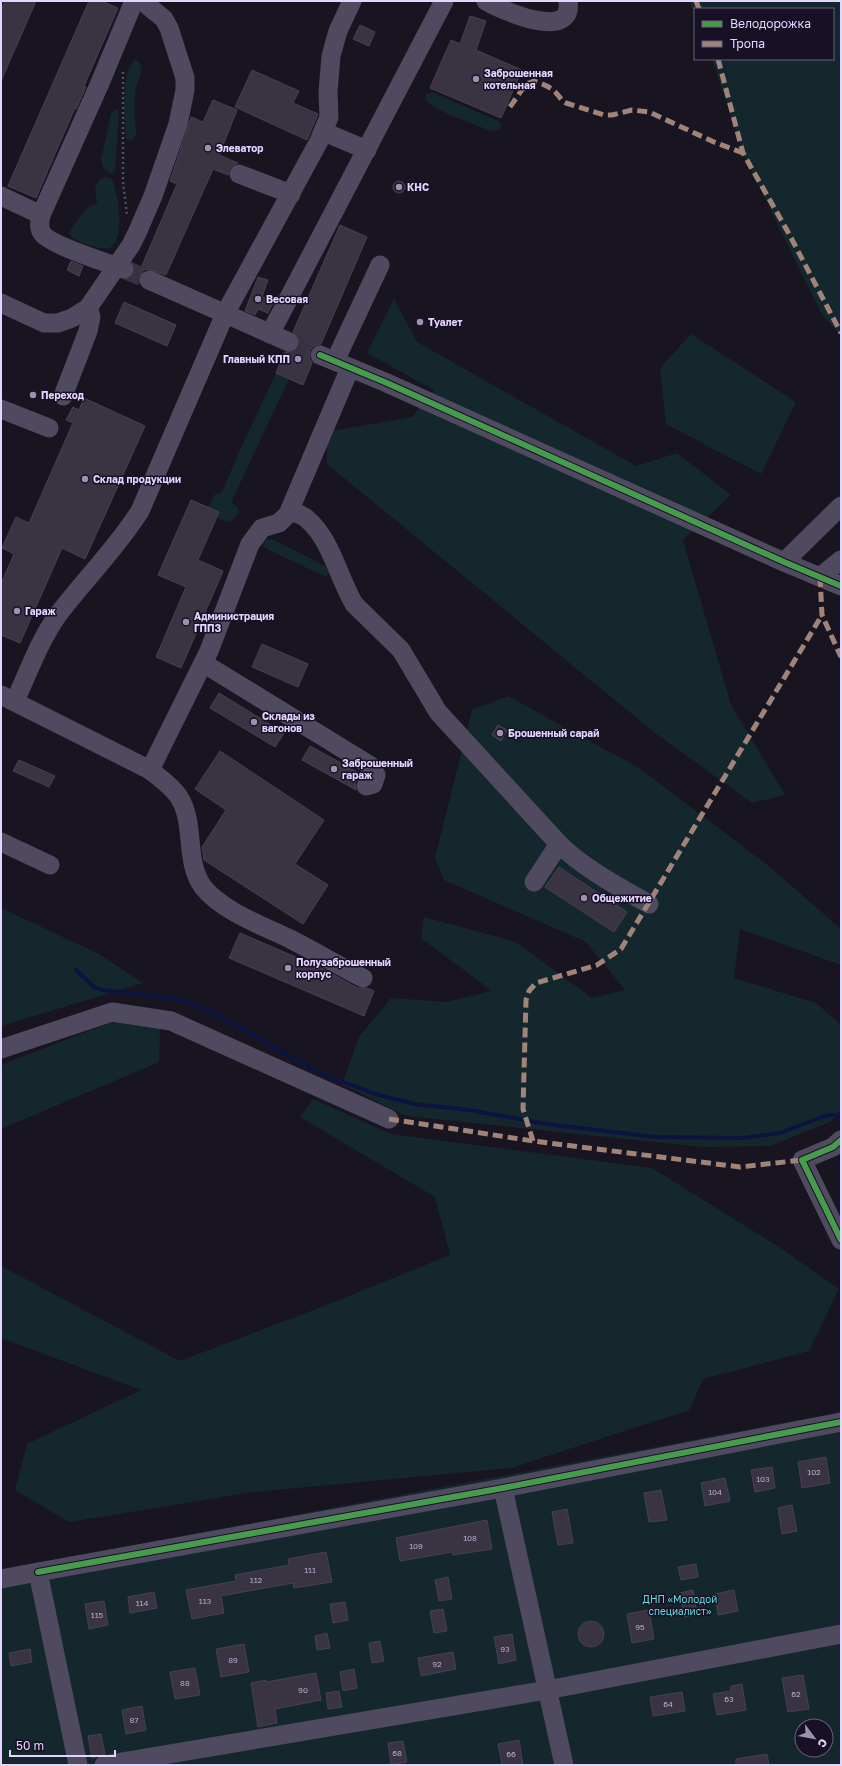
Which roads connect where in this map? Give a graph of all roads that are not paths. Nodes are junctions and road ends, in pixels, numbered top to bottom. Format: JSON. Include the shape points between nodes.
{"nodes":[{"id":1,"x":134,"y":1,"type":"edge"},
{"id":2,"x":142,"y":1,"type":"edge"},
{"id":3,"x":352,"y":1,"type":"edge"},
{"id":4,"x":444,"y":1,"type":"edge"},
{"id":5,"x":486,"y":1,"type":"edge"},
{"id":6,"x":568,"y":1,"type":"edge"},
{"id":7,"x":324,"y":132,"type":"junction"},
{"id":8,"x":367,"y":150,"type":"junction"},
{"id":9,"x":239,"y":174,"type":"dead end"},
{"id":10,"x":291,"y":194,"type":"junction"},
{"id":11,"x":1,"y":196,"type":"edge"},
{"id":12,"x":41,"y":215,"type":"junction"},
{"id":13,"x":380,"y":265,"type":"dead end"},
{"id":14,"x":120,"y":268,"type":"junction"},
{"id":15,"x":149,"y":280,"type":"tunnel mouth"},
{"id":16,"x":1,"y":304,"type":"edge"},
{"id":17,"x":88,"y":308,"type":"junction"},
{"id":18,"x":225,"y":314,"type":"junction"},
{"id":19,"x":270,"y":334,"type":"junction"},
{"id":20,"x":289,"y":342,"type":"tunnel mouth"},
{"id":21,"x":335,"y":361,"type":"junction"},
{"id":22,"x":63,"y":396,"type":"dead end"},
{"id":23,"x":1,"y":409,"type":"edge"},
{"id":24,"x":49,"y":428,"type":"dead end"},
{"id":25,"x":841,"y":506,"type":"edge"},
{"id":26,"x":291,"y":510,"type":"junction"},
{"id":27,"x":841,"y":560,"type":"edge"},
{"id":28,"x":784,"y":562,"type":"junction"},
{"id":29,"x":820,"y":577,"type":"junction"},
{"id":30,"x":841,"y":586,"type":"edge"},
{"id":31,"x":203,"y":663,"type":"junction"},
{"id":32,"x":8,"y":698,"type":"edge"},
{"id":33,"x":150,"y":770,"type":"junction"},
{"id":34,"x":366,"y":786,"type":"dead end"},
{"id":35,"x":1,"y":842,"type":"edge"},
{"id":36,"x":559,"y":844,"type":"junction"},
{"id":37,"x":50,"y":864,"type":"dead end"},
{"id":38,"x":534,"y":882,"type":"dead end"},
{"id":39,"x":649,"y":904,"type":"dead end"},
{"id":40,"x":364,"y":978,"type":"dead end"},
{"id":41,"x":1,"y":1050,"type":"edge"},
{"id":42,"x":388,"y":1118,"type":"dead end"},
{"id":43,"x":841,"y":1140,"type":"edge"},
{"id":44,"x":841,"y":1240,"type":"edge"},
{"id":45,"x":841,"y":1422,"type":"edge"},
{"id":46,"x":503,"y":1488,"type":"junction"},
{"id":47,"x":38,"y":1572,"type":"junction"},
{"id":48,"x":1,"y":1579,"type":"edge"},
{"id":49,"x":841,"y":1634,"type":"edge"},
{"id":50,"x":547,"y":1690,"type":"junction"},
{"id":51,"x":78,"y":1765,"type":"edge"},
{"id":52,"x":104,"y":1765,"type":"edge"},
{"id":53,"x":564,"y":1765,"type":"edge"}],
"edges":[{"from":1,"to":12,"type":"street"},
{"from":2,"to":14,"type":"street","via":[[164,19],[169,28],[185,78],[185,90],[178,124],[153,196]]},
{"from":3,"to":7,"type":"street","via":[[338,31],[331,56],[328,117]]},
{"from":4,"to":8,"type":"street"},
{"from":5,"to":6,"type":"street","via":[[526,17],[552,23],[564,18],[568,12]]},
{"from":7,"to":8,"type":"street"},
{"from":7,"to":10,"type":"street"},
{"from":8,"to":19,"type":"street"},
{"from":9,"to":10,"type":"street"},
{"from":10,"to":18,"type":"street"},
{"from":11,"to":12,"type":"street"},
{"from":12,"to":14,"type":"street","via":[[40,226],[43,234],[57,243]]},
{"from":13,"to":21,"type":"street"},
{"from":14,"to":17,"type":"street"},
{"from":15,"to":18,"type":"street"},
{"from":16,"to":17,"type":"street","via":[[50,324],[72,318]]},
{"from":17,"to":22,"type":"street","via":[[91,317],[88,331]]},
{"from":18,"to":19,"type":"street"},
{"from":18,"to":32,"type":"street","via":[[140,511],[124,535],[57,617]]},
{"from":19,"to":20,"type":"street"},
{"from":21,"to":26,"type":"street"},
{"from":21,"to":28,"type":"street"},
{"from":23,"to":24,"type":"street"},
{"from":25,"to":28,"type":"street"},
{"from":26,"to":31,"type":"street","via":[[279,523],[262,528],[250,544]]},
{"from":26,"to":36,"type":"street","via":[[306,518],[317,530],[340,570],[354,604],[401,650],[438,712]]},
{"from":27,"to":29,"type":"street"},
{"from":28,"to":29,"type":"street"},
{"from":29,"to":30,"type":"street"},
{"from":31,"to":33,"type":"street"},
{"from":31,"to":34,"type":"street","via":[[371,766],[376,775],[373,784]]},
{"from":32,"to":33,"type":"street"},
{"from":33,"to":40,"type":"street","via":[[172,788],[184,808],[196,873],[212,896],[246,918]]},
{"from":35,"to":37,"type":"street"},
{"from":36,"to":38,"type":"street"},
{"from":36,"to":39,"type":"street","via":[[575,860]]},
{"from":41,"to":42,"type":"street","via":[[112,1012],[171,1021]]},
{"from":43,"to":44,"type":"street","via":[[833,1147],[802,1160]]},
{"from":45,"to":46,"type":"street"},
{"from":46,"to":47,"type":"street"},
{"from":46,"to":50,"type":"street"},
{"from":47,"to":48,"type":"street"},
{"from":47,"to":51,"type":"street"},
{"from":49,"to":50,"type":"street"},
{"from":50,"to":52,"type":"street"},
{"from":50,"to":53,"type":"street"}]}
